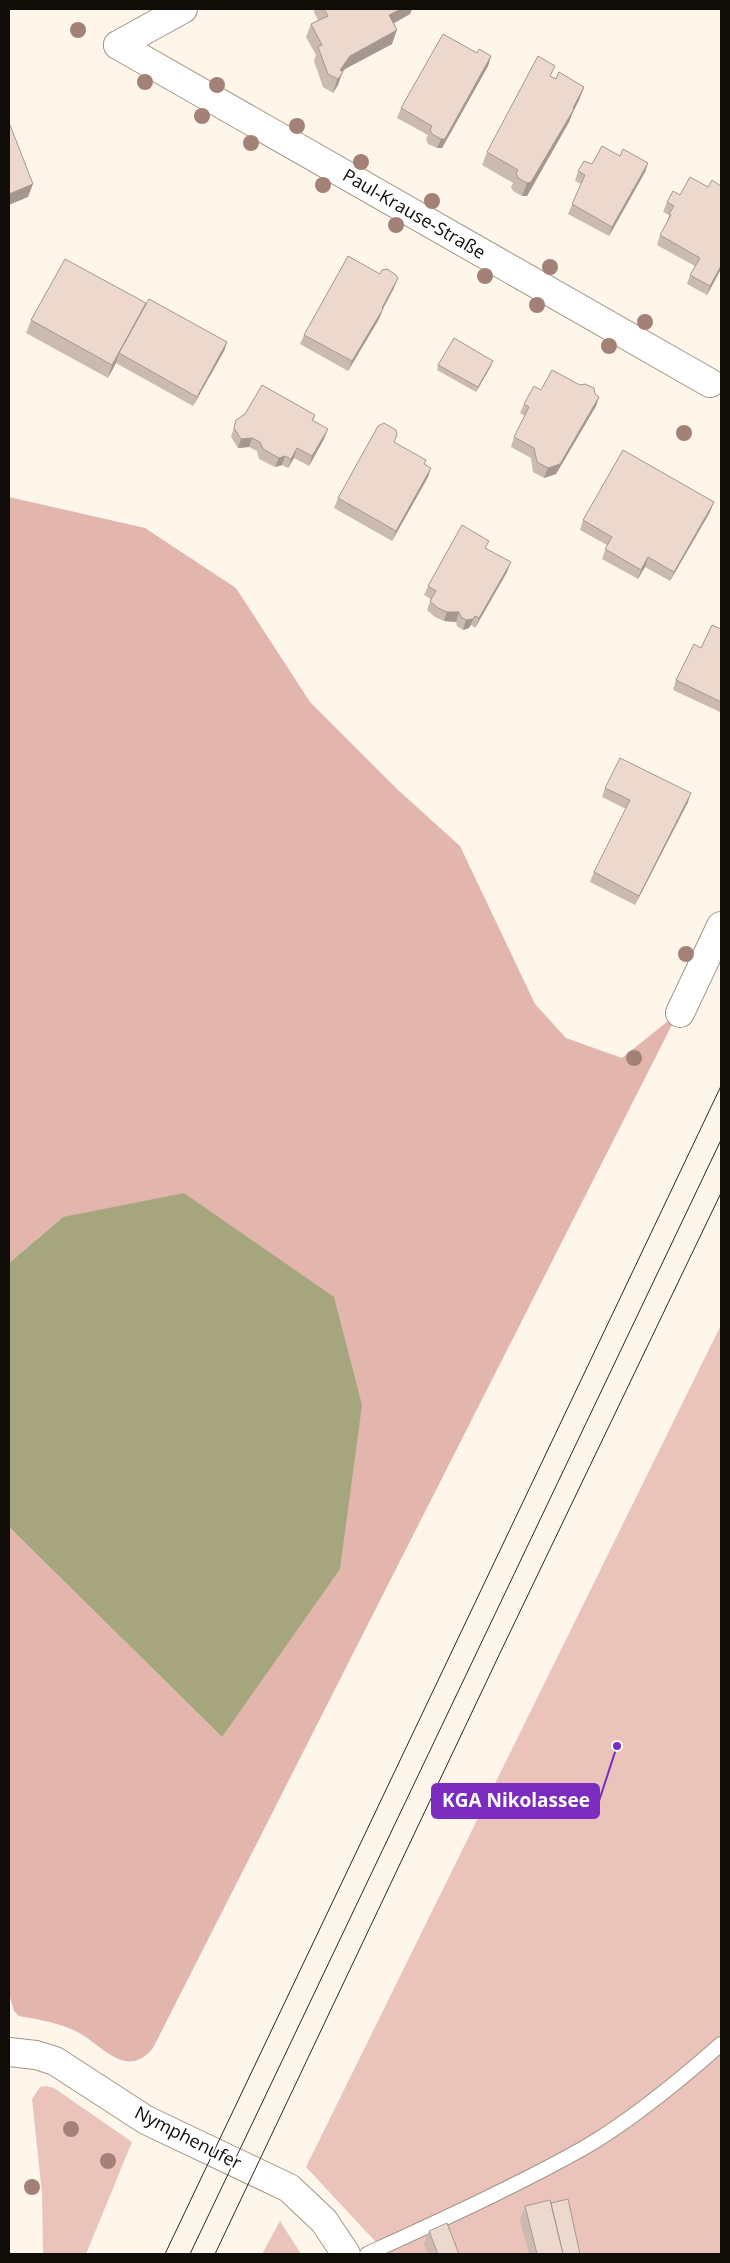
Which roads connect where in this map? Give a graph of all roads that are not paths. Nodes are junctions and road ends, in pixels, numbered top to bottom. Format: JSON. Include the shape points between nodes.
{"nodes":[{"id":1,"x":183,"y":9,"type":"edge"},
{"id":2,"x":710,"y":384,"type":"dead end"},
{"id":3,"x":721,"y":926,"type":"edge"},
{"id":4,"x":680,"y":1013,"type":"dead end"},
{"id":5,"x":721,"y":2044,"type":"edge"},
{"id":6,"x":9,"y":2052,"type":"edge"},
{"id":7,"x":346,"y":2254,"type":"edge"},
{"id":8,"x":367,"y":2254,"type":"edge"}],
"edges":[{"from":1,"to":2,"type":"street","name":"Paul-Krause-Straße","via":[[118,45]]},
{"from":3,"to":4,"type":"street"},
{"from":5,"to":8,"type":"lane","via":[[670,2089],[583,2148]]},
{"from":6,"to":7,"type":"street","name":"Nymphenufer","via":[[55,2061],[146,2120],[289,2188],[324,2221]]}]}
